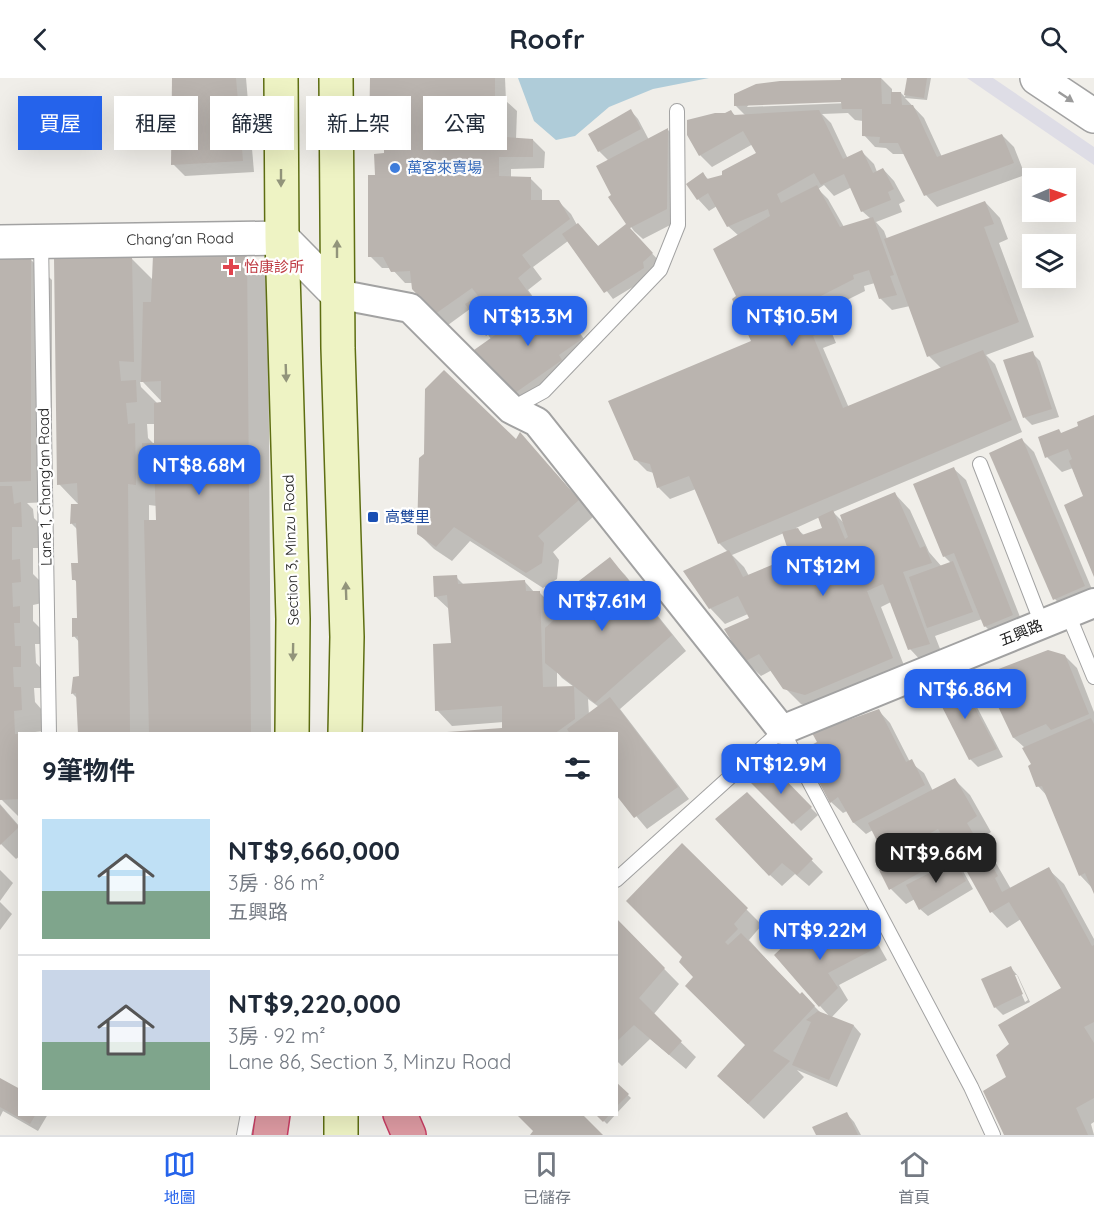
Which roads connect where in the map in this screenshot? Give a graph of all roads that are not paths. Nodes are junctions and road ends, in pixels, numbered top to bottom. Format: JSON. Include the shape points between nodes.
{"nodes":[{"id":1,"x":281,"y":78,"type":"edge"},
{"id":2,"x":336,"y":78,"type":"edge"},
{"id":3,"x":1037,"y":78,"type":"edge"},
{"id":4,"x":678,"y":111,"type":"dead end"},
{"id":5,"x":1094,"y":116,"type":"edge"},
{"id":6,"x":282,"y":238,"type":"junction"},
{"id":7,"x":41,"y":241,"type":"junction"},
{"id":8,"x":0,"y":242,"type":"edge"},
{"id":9,"x":337,"y":294,"type":"junction"},
{"id":10,"x":510,"y":409,"type":"junction"},
{"id":11,"x":980,"y":464,"type":"dead end"},
{"id":12,"x":1094,"y":603,"type":"edge"},
{"id":13,"x":1055,"y":619,"type":"junction"},
{"id":14,"x":1094,"y":677,"type":"edge"},
{"id":15,"x":782,"y":729,"type":"junction"},
{"id":16,"x":49,"y":732,"type":"edge"},
{"id":17,"x":292,"y":732,"type":"edge"},
{"id":18,"x":345,"y":732,"type":"edge"},
{"id":19,"x":618,"y":878,"type":"edge"},
{"id":20,"x":248,"y":1116,"type":"edge"},
{"id":21,"x":273,"y":1116,"type":"edge"},
{"id":22,"x":285,"y":1116,"type":"edge"},
{"id":23,"x":341,"y":1116,"type":"edge"},
{"id":24,"x":401,"y":1116,"type":"edge"},
{"id":25,"x":244,"y":1135,"type":"edge"},
{"id":26,"x":270,"y":1135,"type":"edge"},
{"id":27,"x":284,"y":1135,"type":"edge"},
{"id":28,"x":341,"y":1135,"type":"edge"},
{"id":29,"x":409,"y":1135,"type":"edge"},
{"id":30,"x":993,"y":1135,"type":"edge"}],
"edges":[{"from":1,"to":6,"type":"main road","name":"Section 3, Minzu Road","one_way":true},
{"from":9,"to":2,"type":"main road","one_way":true},
{"from":3,"to":5,"type":"street","one_way":true},
{"from":4,"to":10,"type":"lane","via":[[678,225],[660,270],[544,391]]},
{"from":6,"to":7,"type":"street","name":"Chang'an Road"},
{"from":6,"to":9,"type":"street"},
{"from":6,"to":17,"type":"main road","name":"Section 3, Minzu Road","one_way":true,"via":[[294,619]]},
{"from":7,"to":8,"type":"street","name":"Chang'an Road"},
{"from":7,"to":16,"type":"lane","name":"Lane 1, Chang'an Road"},
{"from":9,"to":10,"type":"street","via":[[410,308]]},
{"from":18,"to":9,"type":"main road","one_way":true,"via":[[347,637]]},
{"from":10,"to":15,"type":"street","via":[[537,422]]},
{"from":11,"to":13,"type":"lane"},
{"from":12,"to":13,"type":"street","name":"五興路"},
{"from":13,"to":14,"type":"lane"},
{"from":13,"to":15,"type":"street","name":"五興路"},
{"from":15,"to":19,"type":"lane"},
{"from":15,"to":30,"type":"lane"},
{"from":20,"to":25,"type":"lane"},
{"from":21,"to":26,"type":"highway"},
{"from":22,"to":27,"type":"main road"},
{"from":23,"to":28,"type":"main road"},
{"from":24,"to":29,"type":"highway"}]}
